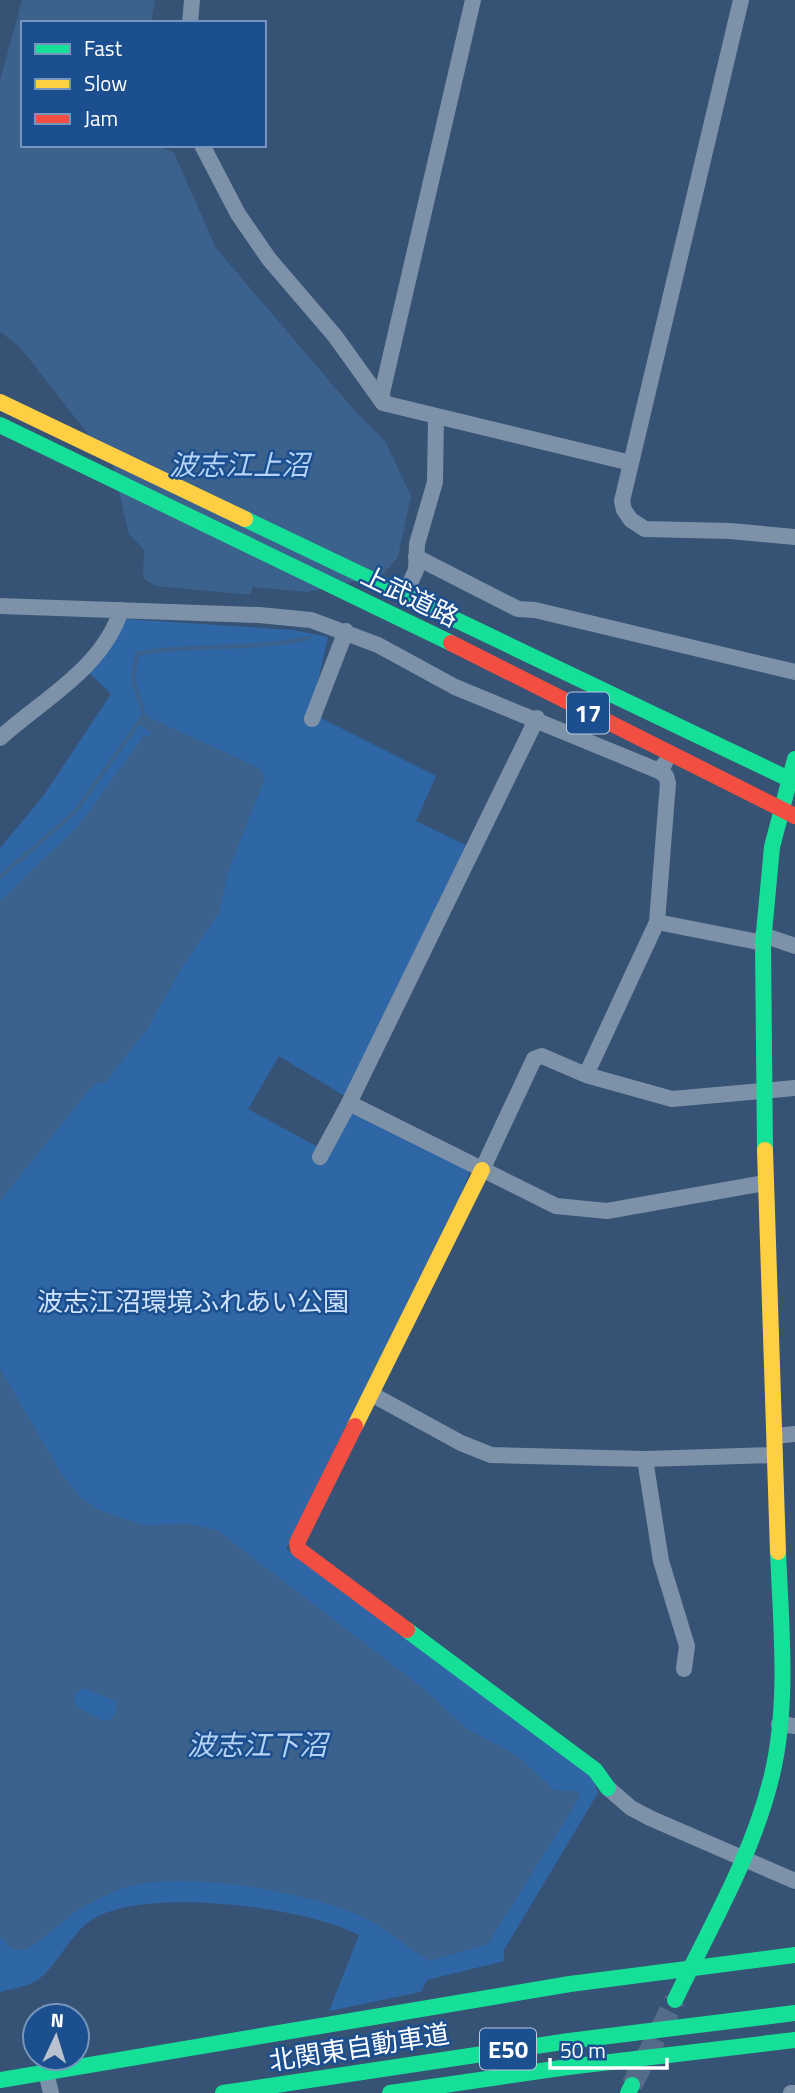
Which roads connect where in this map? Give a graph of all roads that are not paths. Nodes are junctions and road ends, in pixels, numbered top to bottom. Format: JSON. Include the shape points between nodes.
{"nodes":[{"id":1,"x":192,"y":0,"type":"edge"},
{"id":2,"x":474,"y":0,"type":"edge"},
{"id":3,"x":741,"y":0,"type":"edge"},
{"id":4,"x":190,"y":21,"type":"edge"},
{"id":5,"x":203,"y":147,"type":"edge"},
{"id":6,"x":0,"y":402,"type":"edge"},
{"id":7,"x":383,"y":402,"type":"junction"},
{"id":8,"x":436,"y":416,"type":"junction"},
{"id":9,"x":6,"y":428,"type":"edge"},
{"id":10,"x":631,"y":463,"type":"junction"},
{"id":11,"x":795,"y":537,"type":"edge"},
{"id":12,"x":416,"y":557,"type":"junction"},
{"id":13,"x":411,"y":581,"type":"dead end"},
{"id":14,"x":0,"y":607,"type":"edge"},
{"id":15,"x":121,"y":610,"type":"junction"},
{"id":16,"x":346,"y":631,"type":"junction"},
{"id":17,"x":795,"y":672,"type":"edge"},
{"id":18,"x":537,"y":718,"type":"junction"},
{"id":19,"x":312,"y":719,"type":"dead end"},
{"id":20,"x":0,"y":738,"type":"edge"},
{"id":21,"x":670,"y":755,"type":"junction"},
{"id":22,"x":795,"y":759,"type":"edge"},
{"id":23,"x":659,"y":771,"type":"junction"},
{"id":24,"x":792,"y":781,"type":"edge"},
{"id":25,"x":788,"y":813,"type":"edge"},
{"id":26,"x":657,"y":922,"type":"junction"},
{"id":27,"x":763,"y":939,"type":"junction"},
{"id":28,"x":795,"y":946,"type":"edge"},
{"id":29,"x":586,"y":1075,"type":"junction"},
{"id":30,"x":795,"y":1088,"type":"edge"},
{"id":31,"x":762,"y":1091,"type":"junction"},
{"id":32,"x":349,"y":1103,"type":"junction"},
{"id":33,"x":320,"y":1157,"type":"dead end"},
{"id":34,"x":482,"y":1170,"type":"junction"},
{"id":35,"x":765,"y":1183,"type":"junction"},
{"id":36,"x":373,"y":1395,"type":"junction"},
{"id":37,"x":795,"y":1434,"type":"edge"},
{"id":38,"x":775,"y":1436,"type":"junction"},
{"id":39,"x":775,"y":1455,"type":"junction"},
{"id":40,"x":645,"y":1459,"type":"junction"},
{"id":41,"x":788,"y":1631,"type":"edge"},
{"id":42,"x":684,"y":1669,"type":"dead end"},
{"id":43,"x":787,"y":1725,"type":"edge"},
{"id":44,"x":608,"y":1788,"type":"joint"},
{"id":45,"x":742,"y":1859,"type":"junction"},
{"id":46,"x":795,"y":1881,"type":"edge"},
{"id":47,"x":795,"y":1955,"type":"edge"},
{"id":48,"x":690,"y":1967,"type":"junction"},
{"id":49,"x":675,"y":2000,"type":"tunnel mouth"},
{"id":50,"x":795,"y":2013,"type":"edge"},
{"id":51,"x":795,"y":2040,"type":"edge"},
{"id":52,"x":91,"y":2064,"type":"edge"},
{"id":53,"x":46,"y":2072,"type":"joint"},
{"id":54,"x":0,"y":2080,"type":"edge"},
{"id":55,"x":51,"y":2093,"type":"edge"},
{"id":56,"x":223,"y":2093,"type":"edge"},
{"id":57,"x":390,"y":2093,"type":"edge"}],
"edges":[{"from":1,"to":4,"type":"street"},
{"from":2,"to":7,"type":"street"},
{"from":3,"to":10,"type":"street"},
{"from":5,"to":7,"type":"street","via":[[238,214],[269,259],[335,336]]},
{"from":6,"to":24,"type":"main road","name":"上武道路","number":"17"},
{"from":7,"to":8,"type":"street"},
{"from":8,"to":10,"type":"street"},
{"from":8,"to":12,"type":"street","via":[[435,482]]},
{"from":9,"to":21,"type":"main road","name":"上武道路","number":"17","via":[[381,608]]},
{"from":10,"to":11,"type":"street","via":[[622,501],[624,510],[645,529]]},
{"from":12,"to":13,"type":"street"},
{"from":12,"to":17,"type":"street","via":[[518,609]]},
{"from":14,"to":15,"type":"street"},
{"from":15,"to":16,"type":"street","via":[[272,616],[311,620]]},
{"from":15,"to":20,"type":"street","via":[[111,633],[78,675]]},
{"from":16,"to":18,"type":"street","via":[[382,638],[455,687]]},
{"from":16,"to":19,"type":"street"},
{"from":18,"to":23,"type":"street"},
{"from":18,"to":32,"type":"street"},
{"from":21,"to":23,"type":"street"},
{"from":21,"to":25,"type":"main road","name":"上武道路","number":"17"},
{"from":22,"to":24,"type":"main road"},
{"from":23,"to":26,"type":"street","via":[[668,783]]},
{"from":24,"to":25,"type":"main road"},
{"from":25,"to":27,"type":"main road","via":[[772,847]]},
{"from":26,"to":27,"type":"street"},
{"from":26,"to":29,"type":"street"},
{"from":27,"to":28,"type":"street"},
{"from":27,"to":31,"type":"main road"},
{"from":29,"to":31,"type":"street","via":[[672,1099]]},
{"from":29,"to":34,"type":"street","via":[[542,1056],[534,1059]]},
{"from":30,"to":31,"type":"street"},
{"from":31,"to":35,"type":"main road"},
{"from":32,"to":33,"type":"street"},
{"from":32,"to":34,"type":"street"},
{"from":34,"to":35,"type":"street","via":[[556,1206],[594,1211]]},
{"from":34,"to":36,"type":"main road"},
{"from":35,"to":38,"type":"main road"},
{"from":36,"to":40,"type":"street","via":[[491,1455]]},
{"from":36,"to":44,"type":"main road","via":[[297,1543],[298,1549],[595,1770]]},
{"from":37,"to":38,"type":"street"},
{"from":38,"to":39,"type":"main road"},
{"from":39,"to":40,"type":"street"},
{"from":39,"to":41,"type":"main road"},
{"from":40,"to":42,"type":"street","via":[[661,1561],[687,1646]]},
{"from":41,"to":43,"type":"main road"},
{"from":43,"to":45,"type":"main road"},
{"from":44,"to":45,"type":"street","via":[[650,1818]]},
{"from":45,"to":46,"type":"street"},
{"from":45,"to":48,"type":"main road"},
{"from":47,"to":48,"type":"main road"},
{"from":48,"to":49,"type":"main road"},
{"from":48,"to":52,"type":"main road"},
{"from":50,"to":56,"type":"main road","name":"北関東自動車道","number":"E50","via":[[569,2040]]},
{"from":51,"to":57,"type":"main road","name":"北関東自動車道","number":"E50"},
{"from":53,"to":54,"type":"main road"},
{"from":53,"to":55,"type":"street"}]}
